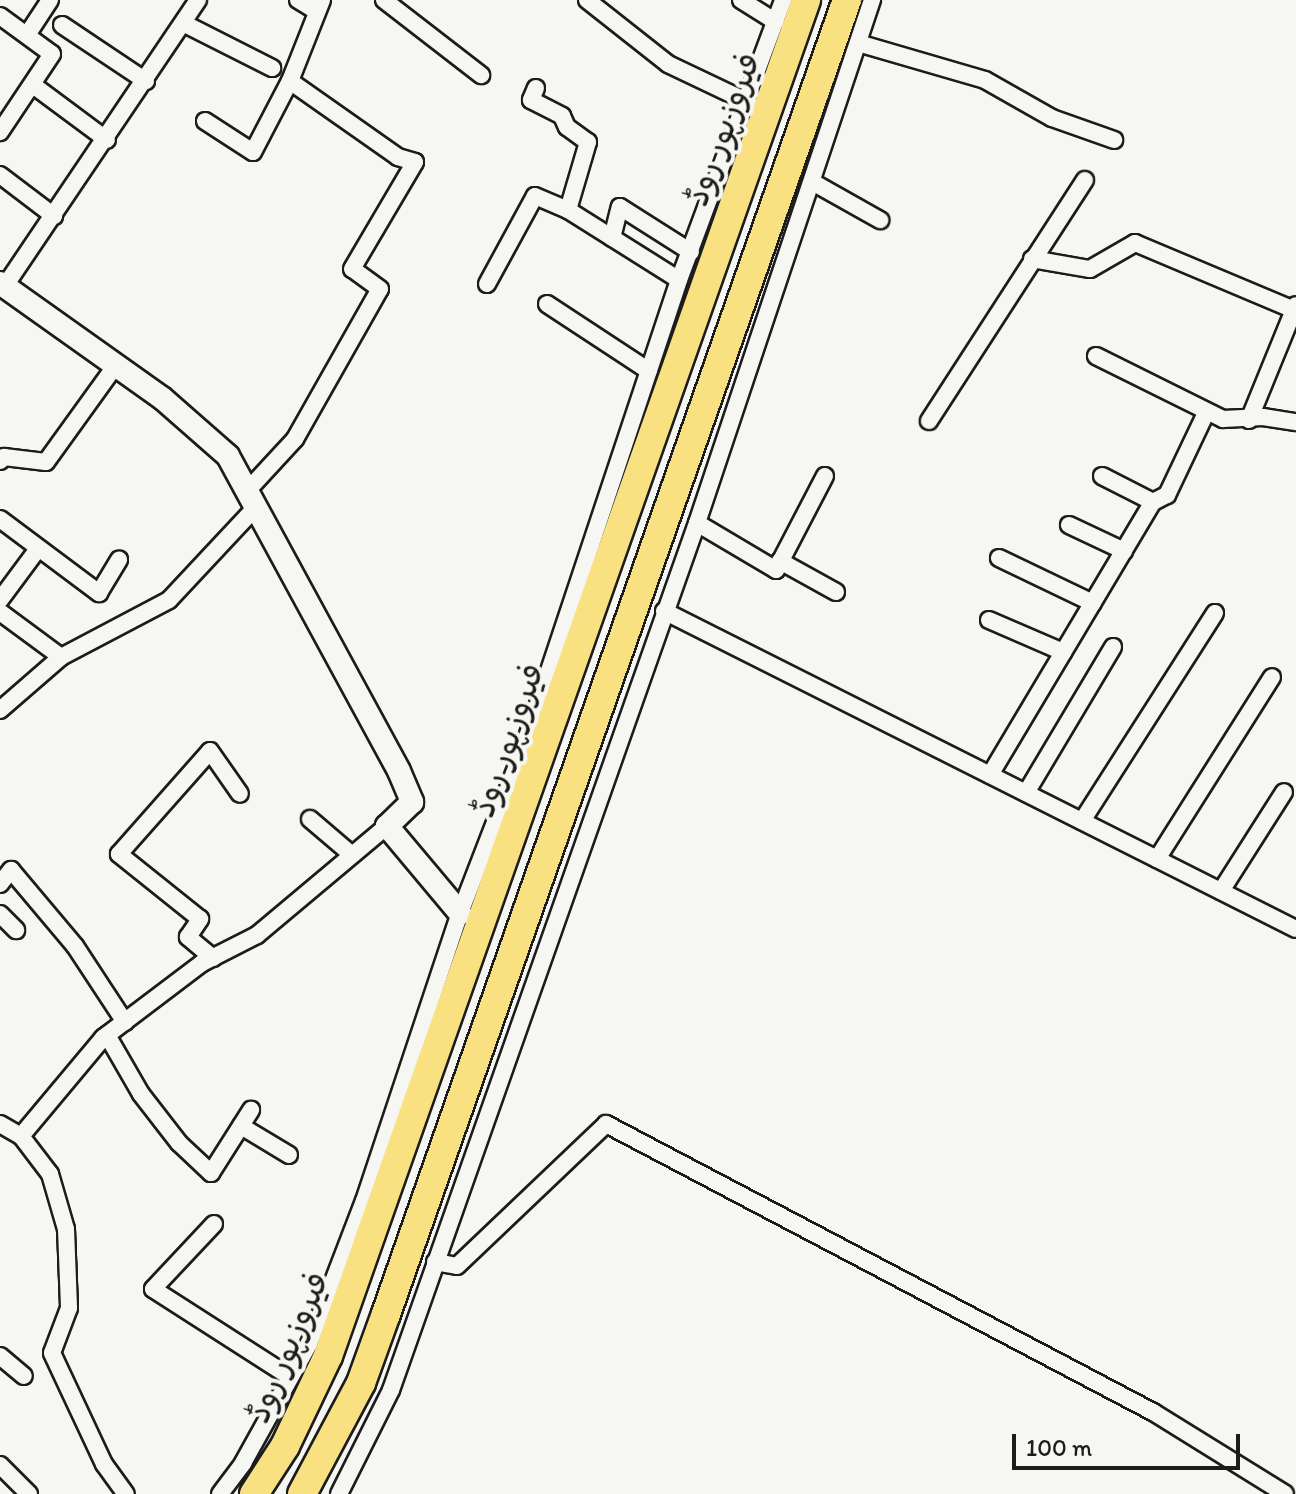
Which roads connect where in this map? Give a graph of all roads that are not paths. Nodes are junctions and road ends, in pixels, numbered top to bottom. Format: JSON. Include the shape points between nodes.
{"nodes":[{"id":1,"x":50,"y":0,"type":"edge"},
{"id":2,"x":198,"y":0,"type":"edge"},
{"id":3,"x":298,"y":0,"type":"edge"},
{"id":4,"x":384,"y":0,"type":"edge"},
{"id":5,"x":587,"y":0,"type":"edge"},
{"id":6,"x":741,"y":0,"type":"edge"},
{"id":7,"x":783,"y":0,"type":"edge"},
{"id":8,"x":806,"y":0,"type":"edge"},
{"id":9,"x":847,"y":0,"type":"edge"},
{"id":10,"x":872,"y":0,"type":"edge"},
{"id":11,"x":319,"y":6,"type":"edge"},
{"id":12,"x":0,"y":16,"type":"edge"},
{"id":13,"x":183,"y":23,"type":"junction"},
{"id":14,"x":62,"y":25,"type":"dead end"},
{"id":15,"x":783,"y":33,"type":"junction"},
{"id":16,"x":27,"y":35,"type":"junction"},
{"id":17,"x":858,"y":43,"type":"junction"},
{"id":18,"x":827,"y":57,"type":"junction"},
{"id":19,"x":272,"y":68,"type":"dead end"},
{"id":20,"x":481,"y":75,"type":"dead end"},
{"id":21,"x":146,"y":81,"type":"junction"},
{"id":22,"x":290,"y":81,"type":"junction"},
{"id":23,"x":33,"y":85,"type":"junction"},
{"id":24,"x":536,"y":88,"type":"dead end"},
{"id":25,"x":748,"y":102,"type":"junction"},
{"id":26,"x":205,"y":121,"type":"dead end"},
{"id":27,"x":0,"y":132,"type":"edge"},
{"id":28,"x":107,"y":140,"type":"junction"},
{"id":29,"x":1114,"y":140,"type":"dead end"},
{"id":30,"x":0,"y":175,"type":"edge"},
{"id":31,"x":1085,"y":180,"type":"dead end"},
{"id":32,"x":814,"y":183,"type":"junction"},
{"id":33,"x":568,"y":210,"type":"junction"},
{"id":34,"x":54,"y":216,"type":"junction"},
{"id":35,"x":880,"y":220,"type":"dead end"},
{"id":36,"x":612,"y":238,"type":"junction"},
{"id":37,"x":691,"y":252,"type":"junction"},
{"id":38,"x":1032,"y":259,"type":"junction"},
{"id":39,"x":679,"y":280,"type":"junction"},
{"id":40,"x":487,"y":284,"type":"dead end"},
{"id":41,"x":4,"y":290,"type":"edge"},
{"id":42,"x":547,"y":304,"type":"dead end"},
{"id":43,"x":1295,"y":308,"type":"edge"},
{"id":44,"x":1096,"y":356,"type":"dead end"},
{"id":45,"x":116,"y":365,"type":"junction"},
{"id":46,"x":649,"y":371,"type":"junction"},
{"id":47,"x":1206,"y":413,"type":"junction"},
{"id":48,"x":1249,"y":420,"type":"junction"},
{"id":49,"x":929,"y":421,"type":"dead end"},
{"id":50,"x":1296,"y":422,"type":"edge"},
{"id":51,"x":634,"y":451,"type":"junction"},
{"id":52,"x":0,"y":461,"type":"edge"},
{"id":53,"x":825,"y":476,"type":"dead end"},
{"id":54,"x":1102,"y":476,"type":"dead end"},
{"id":55,"x":252,"y":498,"type":"junction"},
{"id":56,"x":1153,"y":502,"type":"junction"},
{"id":57,"x":0,"y":519,"type":"edge"},
{"id":58,"x":697,"y":523,"type":"junction"},
{"id":59,"x":1069,"y":525,"type":"dead end"},
{"id":60,"x":37,"y":550,"type":"junction"},
{"id":61,"x":1124,"y":551,"type":"junction"},
{"id":62,"x":999,"y":558,"type":"dead end"},
{"id":63,"x":119,"y":560,"type":"dead end"},
{"id":64,"x":780,"y":561,"type":"junction"},
{"id":65,"x":836,"y":592,"type":"dead end"},
{"id":66,"x":0,"y":600,"type":"edge"},
{"id":67,"x":1093,"y":603,"type":"junction"},
{"id":68,"x":664,"y":611,"type":"junction"},
{"id":69,"x":0,"y":612,"type":"edge"},
{"id":70,"x":1215,"y":613,"type":"dead end"},
{"id":71,"x":989,"y":620,"type":"dead end"},
{"id":72,"x":1113,"y":647,"type":"dead end"},
{"id":73,"x":1063,"y":652,"type":"junction"},
{"id":74,"x":61,"y":657,"type":"junction"},
{"id":75,"x":1272,"y":677,"type":"dead end"},
{"id":76,"x":0,"y":710,"type":"edge"},
{"id":77,"x":990,"y":775,"type":"junction"},
{"id":78,"x":1284,"y":792,"type":"dead end"},
{"id":79,"x":1026,"y":793,"type":"junction"},
{"id":80,"x":240,"y":794,"type":"dead end"},
{"id":81,"x":310,"y":819,"type":"dead end"},
{"id":82,"x":1082,"y":821,"type":"junction"},
{"id":83,"x":387,"y":826,"type":"junction"},
{"id":84,"x":351,"y":854,"type":"junction"},
{"id":85,"x":1157,"y":859,"type":"junction"},
{"id":86,"x":0,"y":884,"type":"edge"},
{"id":87,"x":1221,"y":891,"type":"junction"},
{"id":88,"x":460,"y":913,"type":"junction"},
{"id":89,"x":0,"y":914,"type":"edge"},
{"id":90,"x":1294,"y":925,"type":"edge"},
{"id":91,"x":16,"y":930,"type":"dead end"},
{"id":92,"x":213,"y":958,"type":"junction"},
{"id":93,"x":125,"y":1022,"type":"junction"},
{"id":94,"x":107,"y":1035,"type":"junction"},
{"id":95,"x":251,"y":1110,"type":"dead end"},
{"id":96,"x":0,"y":1124,"type":"edge"},
{"id":97,"x":241,"y":1126,"type":"junction"},
{"id":98,"x":400,"y":1128,"type":"junction"},
{"id":99,"x":21,"y":1136,"type":"junction"},
{"id":100,"x":289,"y":1155,"type":"dead end"},
{"id":101,"x":214,"y":1224,"type":"dead end"},
{"id":102,"x":435,"y":1262,"type":"junction"},
{"id":103,"x":0,"y":1356,"type":"edge"},
{"id":104,"x":24,"y":1376,"type":"dead end"},
{"id":105,"x":290,"y":1377,"type":"junction"},
{"id":106,"x":0,"y":1465,"type":"edge"},
{"id":107,"x":29,"y":1494,"type":"edge"},
{"id":108,"x":126,"y":1494,"type":"edge"},
{"id":109,"x":220,"y":1494,"type":"edge"},
{"id":110,"x":254,"y":1494,"type":"edge"},
{"id":111,"x":302,"y":1494,"type":"edge"},
{"id":112,"x":339,"y":1494,"type":"edge"},
{"id":113,"x":1285,"y":1494,"type":"edge"}],
"edges":[{"from":1,"to":16,"type":"street"},
{"from":2,"to":13,"type":"street"},
{"from":3,"to":11,"type":"street"},
{"from":4,"to":20,"type":"street"},
{"from":5,"to":25,"type":"street","via":[[668,64]]},
{"from":6,"to":15,"type":"street"},
{"from":7,"to":15,"type":"street"},
{"from":8,"to":15,"type":"highway","name":"فیروزپور روڈ"},
{"from":9,"to":18,"type":"highway"},
{"from":10,"to":17,"type":"street"},
{"from":11,"to":22,"type":"street"},
{"from":12,"to":16,"type":"street"},
{"from":13,"to":19,"type":"street"},
{"from":13,"to":21,"type":"street"},
{"from":14,"to":21,"type":"street"},
{"from":15,"to":18,"type":"highway"},
{"from":15,"to":25,"type":"street"},
{"from":15,"to":51,"type":"highway","name":"فیروزپور روڈ"},
{"from":16,"to":23,"type":"street","via":[[52,54]]},
{"from":17,"to":29,"type":"street","via":[[985,80],[1052,118]]},
{"from":17,"to":32,"type":"street"},
{"from":18,"to":111,"type":"highway","via":[[361,1383]]},
{"from":21,"to":28,"type":"street"},
{"from":22,"to":26,"type":"street","via":[[253,152]]},
{"from":22,"to":55,"type":"street","via":[[398,157],[415,162],[352,269],[380,289],[295,439]]},
{"from":23,"to":27,"type":"street"},
{"from":23,"to":28,"type":"street"},
{"from":24,"to":33,"type":"street","via":[[531,100],[562,116],[567,127],[588,142]]},
{"from":25,"to":37,"type":"street"},
{"from":28,"to":34,"type":"street"},
{"from":30,"to":34,"type":"street"},
{"from":31,"to":38,"type":"street"},
{"from":32,"to":35,"type":"street"},
{"from":32,"to":58,"type":"street"},
{"from":33,"to":36,"type":"street"},
{"from":33,"to":40,"type":"street","via":[[535,196]]},
{"from":34,"to":41,"type":"street"},
{"from":36,"to":37,"type":"street","via":[[620,207]]},
{"from":36,"to":39,"type":"street"},
{"from":37,"to":39,"type":"street"},
{"from":38,"to":43,"type":"street","via":[[1090,269],[1135,243]]},
{"from":38,"to":49,"type":"street"},
{"from":39,"to":46,"type":"street"},
{"from":41,"to":45,"type":"street"},
{"from":42,"to":46,"type":"street"},
{"from":43,"to":48,"type":"street"},
{"from":44,"to":47,"type":"street"},
{"from":45,"to":52,"type":"street","via":[[46,462],[4,457]]},
{"from":45,"to":55,"type":"street","via":[[198,426],[228,456]]},
{"from":46,"to":51,"type":"street"},
{"from":47,"to":48,"type":"street"},
{"from":47,"to":56,"type":"street","via":[[1167,495]]},
{"from":48,"to":50,"type":"street"},
{"from":51,"to":88,"type":"street"},
{"from":51,"to":98,"type":"highway","name":"فیروزپور روڈ"},
{"from":53,"to":64,"type":"street"},
{"from":54,"to":56,"type":"street"},
{"from":55,"to":74,"type":"street","via":[[169,600]]},
{"from":55,"to":83,"type":"street","via":[[412,802]]},
{"from":56,"to":61,"type":"street"},
{"from":57,"to":60,"type":"street"},
{"from":58,"to":64,"type":"street","via":[[776,570]]},
{"from":58,"to":68,"type":"street"},
{"from":59,"to":61,"type":"street"},
{"from":60,"to":63,"type":"street","via":[[99,593]]},
{"from":60,"to":66,"type":"street"},
{"from":61,"to":67,"type":"street"},
{"from":62,"to":67,"type":"street"},
{"from":64,"to":65,"type":"street"},
{"from":67,"to":73,"type":"street"},
{"from":68,"to":77,"type":"street"},
{"from":68,"to":102,"type":"street"},
{"from":69,"to":74,"type":"street"},
{"from":70,"to":82,"type":"street"},
{"from":71,"to":73,"type":"street"},
{"from":72,"to":79,"type":"street"},
{"from":73,"to":77,"type":"street"},
{"from":74,"to":76,"type":"street"},
{"from":75,"to":85,"type":"street"},
{"from":77,"to":79,"type":"street"},
{"from":78,"to":87,"type":"street"},
{"from":79,"to":82,"type":"street"},
{"from":80,"to":92,"type":"street","via":[[210,751],[119,854],[200,919],[188,937]]},
{"from":81,"to":84,"type":"street"},
{"from":82,"to":85,"type":"street"},
{"from":83,"to":84,"type":"street"},
{"from":83,"to":88,"type":"street"},
{"from":84,"to":92,"type":"street","via":[[257,935]]},
{"from":85,"to":87,"type":"street"},
{"from":86,"to":93,"type":"street","via":[[11,870],[75,946]]},
{"from":87,"to":90,"type":"street"},
{"from":88,"to":98,"type":"street"},
{"from":89,"to":91,"type":"street"},
{"from":92,"to":93,"type":"street"},
{"from":93,"to":94,"type":"street"},
{"from":94,"to":97,"type":"street","via":[[141,1094],[179,1143],[211,1173]]},
{"from":94,"to":99,"type":"street"},
{"from":95,"to":97,"type":"street"},
{"from":96,"to":99,"type":"street"},
{"from":97,"to":100,"type":"street"},
{"from":98,"to":105,"type":"street"},
{"from":98,"to":110,"type":"highway","name":"فیروزپور روڈ","via":[[328,1356],[285,1446]]},
{"from":99,"to":108,"type":"street","via":[[50,1174],[66,1229],[69,1308],[52,1353],[104,1464]]},
{"from":101,"to":105,"type":"street","via":[[153,1289]]},
{"from":102,"to":112,"type":"street","via":[[391,1390]]},
{"from":102,"to":113,"type":"street","via":[[457,1266],[606,1124],[1153,1412]]},
{"from":103,"to":104,"type":"street"},
{"from":105,"to":109,"type":"street"},
{"from":106,"to":107,"type":"street"}]}
